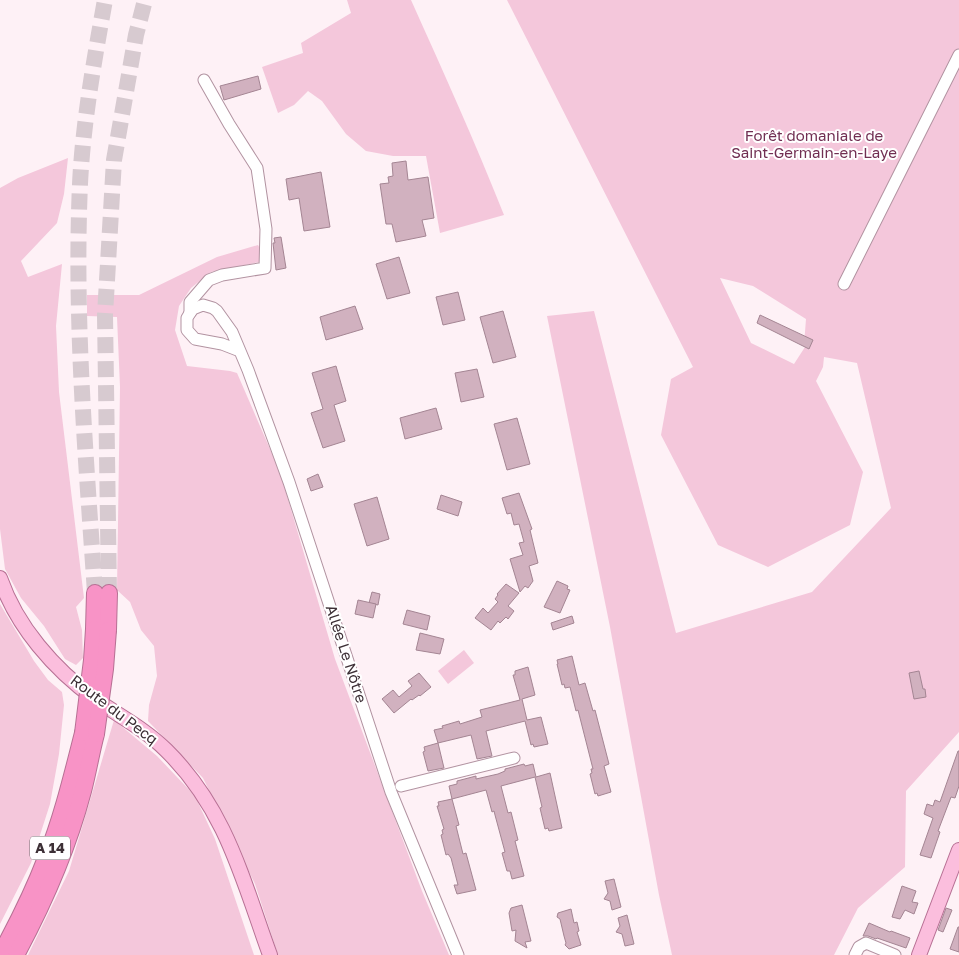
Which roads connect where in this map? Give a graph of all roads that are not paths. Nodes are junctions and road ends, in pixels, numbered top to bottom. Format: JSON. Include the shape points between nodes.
{"nodes":[{"id":1,"x":959,"y":56,"type":"edge"},
{"id":2,"x":204,"y":80,"type":"dead end"},
{"id":3,"x":209,"y":280,"type":"junction"},
{"id":4,"x":844,"y":284,"type":"dead end"},
{"id":5,"x":217,"y":311,"type":"junction"},
{"id":6,"x":190,"y":313,"type":"junction"},
{"id":7,"x":240,"y":351,"type":"junction"},
{"id":8,"x":0,"y":578,"type":"edge"},
{"id":9,"x":102,"y":593,"type":"tunnel mouth"},
{"id":10,"x":101,"y":630,"type":"junction"},
{"id":11,"x":514,"y":758,"type":"dead end"},
{"id":12,"x":401,"y":786,"type":"dead end"},
{"id":13,"x":959,"y":850,"type":"edge"},
{"id":14,"x":0,"y":955,"type":"edge"},
{"id":15,"x":16,"y":955,"type":"edge"},
{"id":16,"x":270,"y":955,"type":"edge"},
{"id":17,"x":458,"y":955,"type":"edge"},
{"id":18,"x":855,"y":955,"type":"edge"},
{"id":19,"x":895,"y":955,"type":"edge"},
{"id":20,"x":919,"y":955,"type":"edge"}],
"edges":[{"from":1,"to":4,"type":"street"},
{"from":2,"to":3,"type":"street","via":[[257,168],[266,228],[265,268]]},
{"from":3,"to":5,"type":"street","name":"Allée Le Nôtre","via":[[209,295]]},
{"from":3,"to":6,"type":"street","via":[[190,302]]},
{"from":5,"to":6,"type":"street","via":[[203,305]]},
{"from":5,"to":7,"type":"street","name":"Allée Le Nôtre","via":[[232,332]]},
{"from":6,"to":7,"type":"street","via":[[186,324],[195,340],[222,344]]},
{"from":7,"to":17,"type":"street","name":"Allée Le Nôtre","via":[[289,482],[392,792]]},
{"from":8,"to":16,"type":"main road","name":"Route du Pecq","via":[[15,610],[49,659],[95,699],[166,749],[203,794],[231,846]]},
{"from":9,"to":10,"type":"highway","number":"A 14"},
{"from":10,"to":14,"type":"highway","number":"A 14","bridge":true,"via":[[92,660],[83,734],[67,796],[46,858]]},
{"from":10,"to":15,"type":"highway","number":"A 14","bridge":true,"via":[[101,701],[83,791],[53,877]]},
{"from":11,"to":12,"type":"street"},
{"from":13,"to":20,"type":"main road"},
{"from":18,"to":19,"type":"street","via":[[866,943]]}]}
